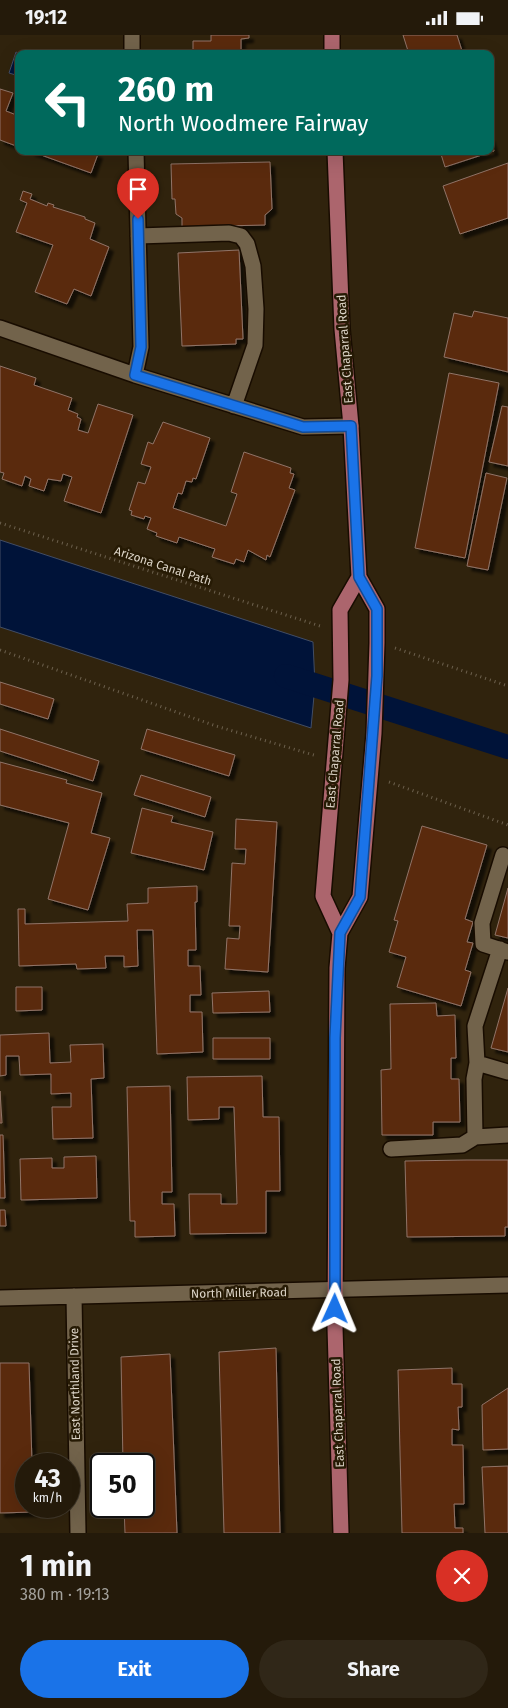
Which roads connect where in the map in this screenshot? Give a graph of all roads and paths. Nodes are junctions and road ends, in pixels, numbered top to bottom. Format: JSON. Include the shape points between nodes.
{"nodes":[{"id":1,"x":132,"y":35,"type":"edge"},
{"id":2,"x":332,"y":35,"type":"edge"},
{"id":3,"x":132,"y":50,"type":"edge"},
{"id":4,"x":332,"y":50,"type":"edge"},
{"id":5,"x":136,"y":155,"type":"edge"},
{"id":6,"x":335,"y":155,"type":"edge"},
{"id":7,"x":138,"y":236,"type":"junction"},
{"id":8,"x":0,"y":328,"type":"edge"},
{"id":9,"x":135,"y":375,"type":"junction"},
{"id":10,"x":234,"y":406,"type":"junction"},
{"id":11,"x":351,"y":426,"type":"junction"},
{"id":12,"x":0,"y":523,"type":"edge"},
{"id":13,"x":359,"y":577,"type":"junction"},
{"id":14,"x":320,"y":626,"type":"dead end"},
{"id":15,"x":395,"y":648,"type":"dead end"},
{"id":16,"x":0,"y":650,"type":"edge"},
{"id":17,"x":508,"y":686,"type":"edge"},
{"id":18,"x":335,"y":763,"type":"junction"},
{"id":19,"x":370,"y":776,"type":"junction"},
{"id":20,"x":508,"y":825,"type":"edge"},
{"id":21,"x":504,"y":855,"type":"dead end"},
{"id":22,"x":340,"y":933,"type":"junction"},
{"id":23,"x":504,"y":951,"type":"edge"},
{"id":24,"x":477,"y":1063,"type":"junction"},
{"id":25,"x":508,"y":1072,"type":"edge"},
{"id":26,"x":508,"y":1135,"type":"edge"},
{"id":27,"x":475,"y":1137,"type":"junction"},
{"id":28,"x":391,"y":1149,"type":"dead end"},
{"id":29,"x":508,"y":1285,"type":"edge"},
{"id":30,"x":336,"y":1291,"type":"junction"},
{"id":31,"x":74,"y":1295,"type":"junction"},
{"id":32,"x":0,"y":1298,"type":"edge"},
{"id":33,"x":78,"y":1533,"type":"edge"},
{"id":34,"x":341,"y":1533,"type":"edge"}],
"edges":[{"from":1,"to":3,"type":"street"},
{"from":2,"to":4,"type":"main road"},
{"from":5,"to":7,"type":"street"},
{"from":6,"to":11,"type":"main road","name":"East Chaparral Road","via":[[342,329]]},
{"from":7,"to":9,"type":"street","via":[[141,347]]},
{"from":7,"to":10,"type":"street","via":[[230,233],[240,236],[247,244],[253,266],[255,345]]},
{"from":8,"to":9,"type":"street"},
{"from":9,"to":10,"type":"street"},
{"from":10,"to":11,"type":"street","via":[[303,427]]},
{"from":11,"to":13,"type":"main road","name":"East Chaparral Road"},
{"from":12,"to":14,"type":"path","name":"Arizona Canal Path"},
{"from":13,"to":18,"type":"main road","name":"East Chaparral Road","via":[[340,610]]},
{"from":13,"to":19,"type":"main road","name":"East Chaparral Road","via":[[377,609]]},
{"from":15,"to":17,"type":"path"},
{"from":16,"to":18,"type":"path","via":[[216,726]]},
{"from":18,"to":22,"type":"main road","name":"East Chaparral Road","via":[[323,896]]},
{"from":19,"to":20,"type":"path"},
{"from":19,"to":22,"type":"main road","name":"East Chaparral Road","via":[[360,897]]},
{"from":21,"to":23,"type":"street","via":[[482,923],[483,944]]},
{"from":22,"to":30,"type":"main road","name":"East Chaparral Road","via":[[335,1038]]},
{"from":23,"to":24,"type":"street","via":[[475,1026]]},
{"from":24,"to":25,"type":"street"},
{"from":24,"to":27,"type":"street","via":[[474,1079]]},
{"from":26,"to":27,"type":"street"},
{"from":27,"to":28,"type":"street","via":[[462,1145]]},
{"from":29,"to":30,"type":"street","name":"North Miller Road"},
{"from":30,"to":31,"type":"street","name":"North Miller Road"},
{"from":30,"to":34,"type":"main road","name":"East Chaparral Road","via":[[334,1327]]},
{"from":31,"to":32,"type":"street","name":"North Miller Road"},
{"from":31,"to":33,"type":"street","name":"East Northland Drive"}]}
